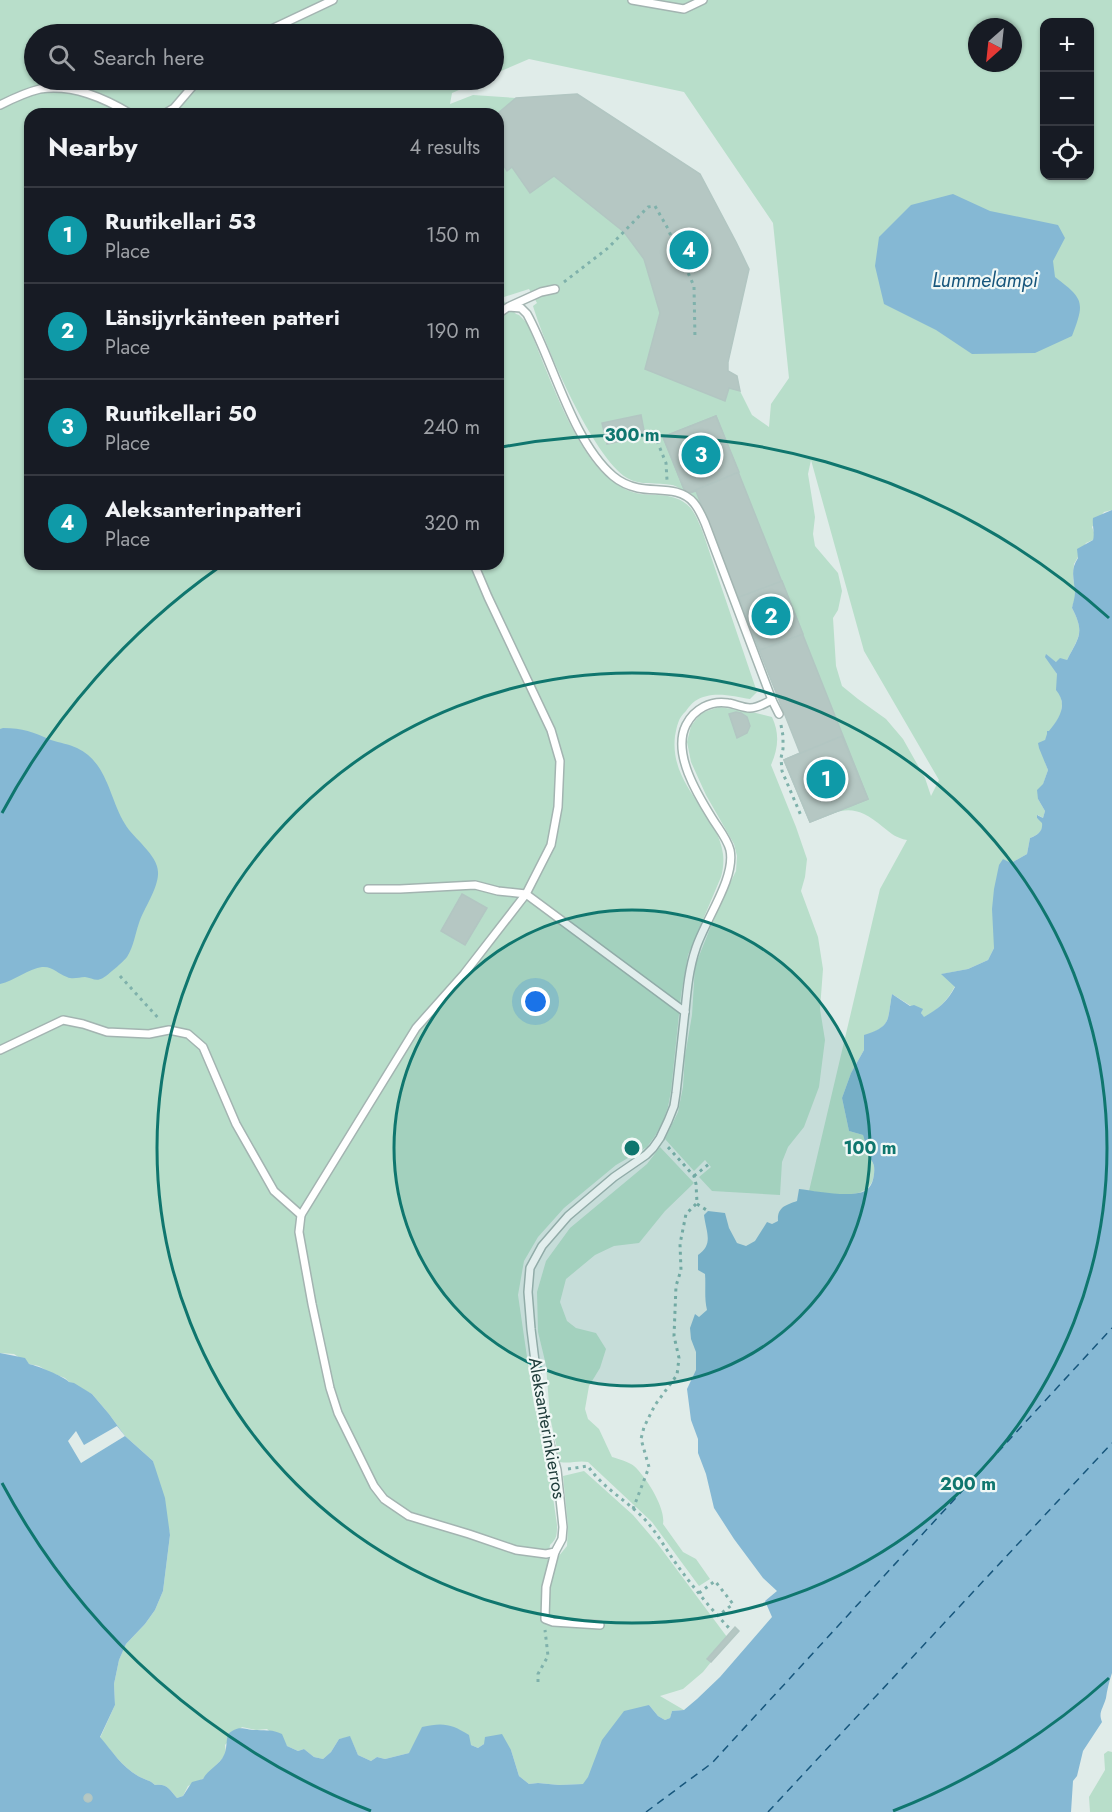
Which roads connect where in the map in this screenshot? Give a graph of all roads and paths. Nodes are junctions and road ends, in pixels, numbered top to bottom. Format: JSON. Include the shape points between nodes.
{"nodes":[{"id":1,"x":333,"y":0,"type":"edge"},
{"id":2,"x":632,"y":0,"type":"edge"},
{"id":3,"x":703,"y":0,"type":"edge"},
{"id":4,"x":282,"y":24,"type":"edge"},
{"id":5,"x":40,"y":90,"type":"edge"},
{"id":6,"x":70,"y":90,"type":"edge"},
{"id":7,"x":189,"y":90,"type":"edge"},
{"id":8,"x":0,"y":105,"type":"edge"},
{"id":9,"x":119,"y":108,"type":"edge"},
{"id":10,"x":174,"y":108,"type":"edge"},
{"id":11,"x":555,"y":289,"type":"joint"},
{"id":12,"x":508,"y":307,"type":"junction"},
{"id":13,"x":504,"y":310,"type":"edge"},
{"id":14,"x":695,"y":339,"type":"dead end"},
{"id":15,"x":657,"y":441,"type":"dead end"},
{"id":16,"x":666,"y":491,"type":"junction"},
{"id":17,"x":477,"y":570,"type":"edge"},
{"id":18,"x":772,"y":700,"type":"junction"},
{"id":19,"x":779,"y":714,"type":"joint"},
{"id":20,"x":802,"y":818,"type":"dead end"},
{"id":21,"x":368,"y":889,"type":"dead end"},
{"id":22,"x":526,"y":894,"type":"junction"},
{"id":23,"x":120,"y":976,"type":"dead end"},
{"id":24,"x":685,"y":1012,"type":"junction"},
{"id":25,"x":169,"y":1030,"type":"junction"},
{"id":26,"x":0,"y":1050,"type":"edge"},
{"id":27,"x":660,"y":1138,"type":"junction"},
{"id":28,"x":709,"y":1164,"type":"dead end"},
{"id":29,"x":694,"y":1176,"type":"junction"},
{"id":30,"x":696,"y":1203,"type":"junction"},
{"id":31,"x":708,"y":1211,"type":"dead end"},
{"id":32,"x":301,"y":1215,"type":"junction"},
{"id":33,"x":557,"y":1470,"type":"junction"},
{"id":34,"x":633,"y":1509,"type":"junction"},
{"id":35,"x":555,"y":1552,"type":"junction"},
{"id":36,"x":699,"y":1593,"type":"junction"},
{"id":37,"x":718,"y":1616,"type":"junction"},
{"id":38,"x":545,"y":1619,"type":"junction"},
{"id":39,"x":600,"y":1625,"type":"dead end"},
{"id":40,"x":730,"y":1629,"type":"dead end"},
{"id":41,"x":538,"y":1682,"type":"dead end"}],
"edges":[{"from":1,"to":4,"type":"lane"},
{"from":2,"to":3,"type":"lane","via":[[684,9]]},
{"from":5,"to":8,"type":"lane"},
{"from":6,"to":9,"type":"lane","via":[[88,93]]},
{"from":7,"to":10,"type":"lane"},
{"from":11,"to":12,"type":"lane"},
{"from":11,"to":14,"type":"path","via":[[608,248],[648,207],[655,206],[694,286]]},
{"from":12,"to":13,"type":"lane"},
{"from":12,"to":16,"type":"lane","via":[[521,308],[527,314],[579,429],[604,466],[631,486]]},
{"from":15,"to":16,"type":"path","via":[[666,463]]},
{"from":16,"to":18,"type":"lane","via":[[687,497],[699,510]]},
{"from":17,"to":22,"type":"lane","via":[[551,730],[560,761],[551,845]]},
{"from":18,"to":19,"type":"lane"},
{"from":18,"to":24,"type":"lane","name":"Aleksanterinkierros","via":[[751,708],[725,702],[706,706],[692,715],[682,734],[689,774],[726,839],[731,859],[696,948]]},
{"from":19,"to":20,"type":"path","via":[[782,771]]},
{"from":21,"to":22,"type":"lane","via":[[475,885]]},
{"from":22,"to":24,"type":"lane"},
{"from":22,"to":32,"type":"lane","via":[[416,1028]]},
{"from":23,"to":25,"type":"path"},
{"from":24,"to":27,"type":"lane","name":"Aleksanterinkierros","via":[[674,1106]]},
{"from":25,"to":26,"type":"lane","via":[[149,1034],[107,1032],[63,1020]]},
{"from":25,"to":32,"type":"lane","via":[[188,1034],[203,1047],[236,1124],[274,1191]]},
{"from":27,"to":29,"type":"path"},
{"from":27,"to":33,"type":"lane","name":"Aleksanterinkierros","via":[[646,1155],[568,1216],[542,1246],[530,1268],[528,1292],[540,1399]]},
{"from":28,"to":29,"type":"path"},
{"from":29,"to":30,"type":"path"},
{"from":30,"to":31,"type":"path"},
{"from":30,"to":34,"type":"path","via":[[686,1214],[680,1244],[674,1336],[679,1358],[677,1375],[644,1427],[641,1439],[649,1467]]},
{"from":32,"to":35,"type":"lane","via":[[299,1232],[330,1389],[374,1486],[384,1499],[409,1516],[516,1550]]},
{"from":33,"to":34,"type":"path","via":[[588,1466]]},
{"from":33,"to":35,"type":"lane","name":"Aleksanterinkierros","via":[[563,1527]]},
{"from":34,"to":36,"type":"path","via":[[651,1527]]},
{"from":35,"to":38,"type":"lane","name":"Aleksanterinkierros","via":[[546,1587]]},
{"from":36,"to":37,"type":"path"},
{"from":36,"to":37,"type":"path","via":[[715,1581],[720,1587],[733,1604]]},
{"from":37,"to":40,"type":"path"},
{"from":38,"to":39,"type":"lane"},
{"from":38,"to":41,"type":"path","via":[[548,1656]]}]}
